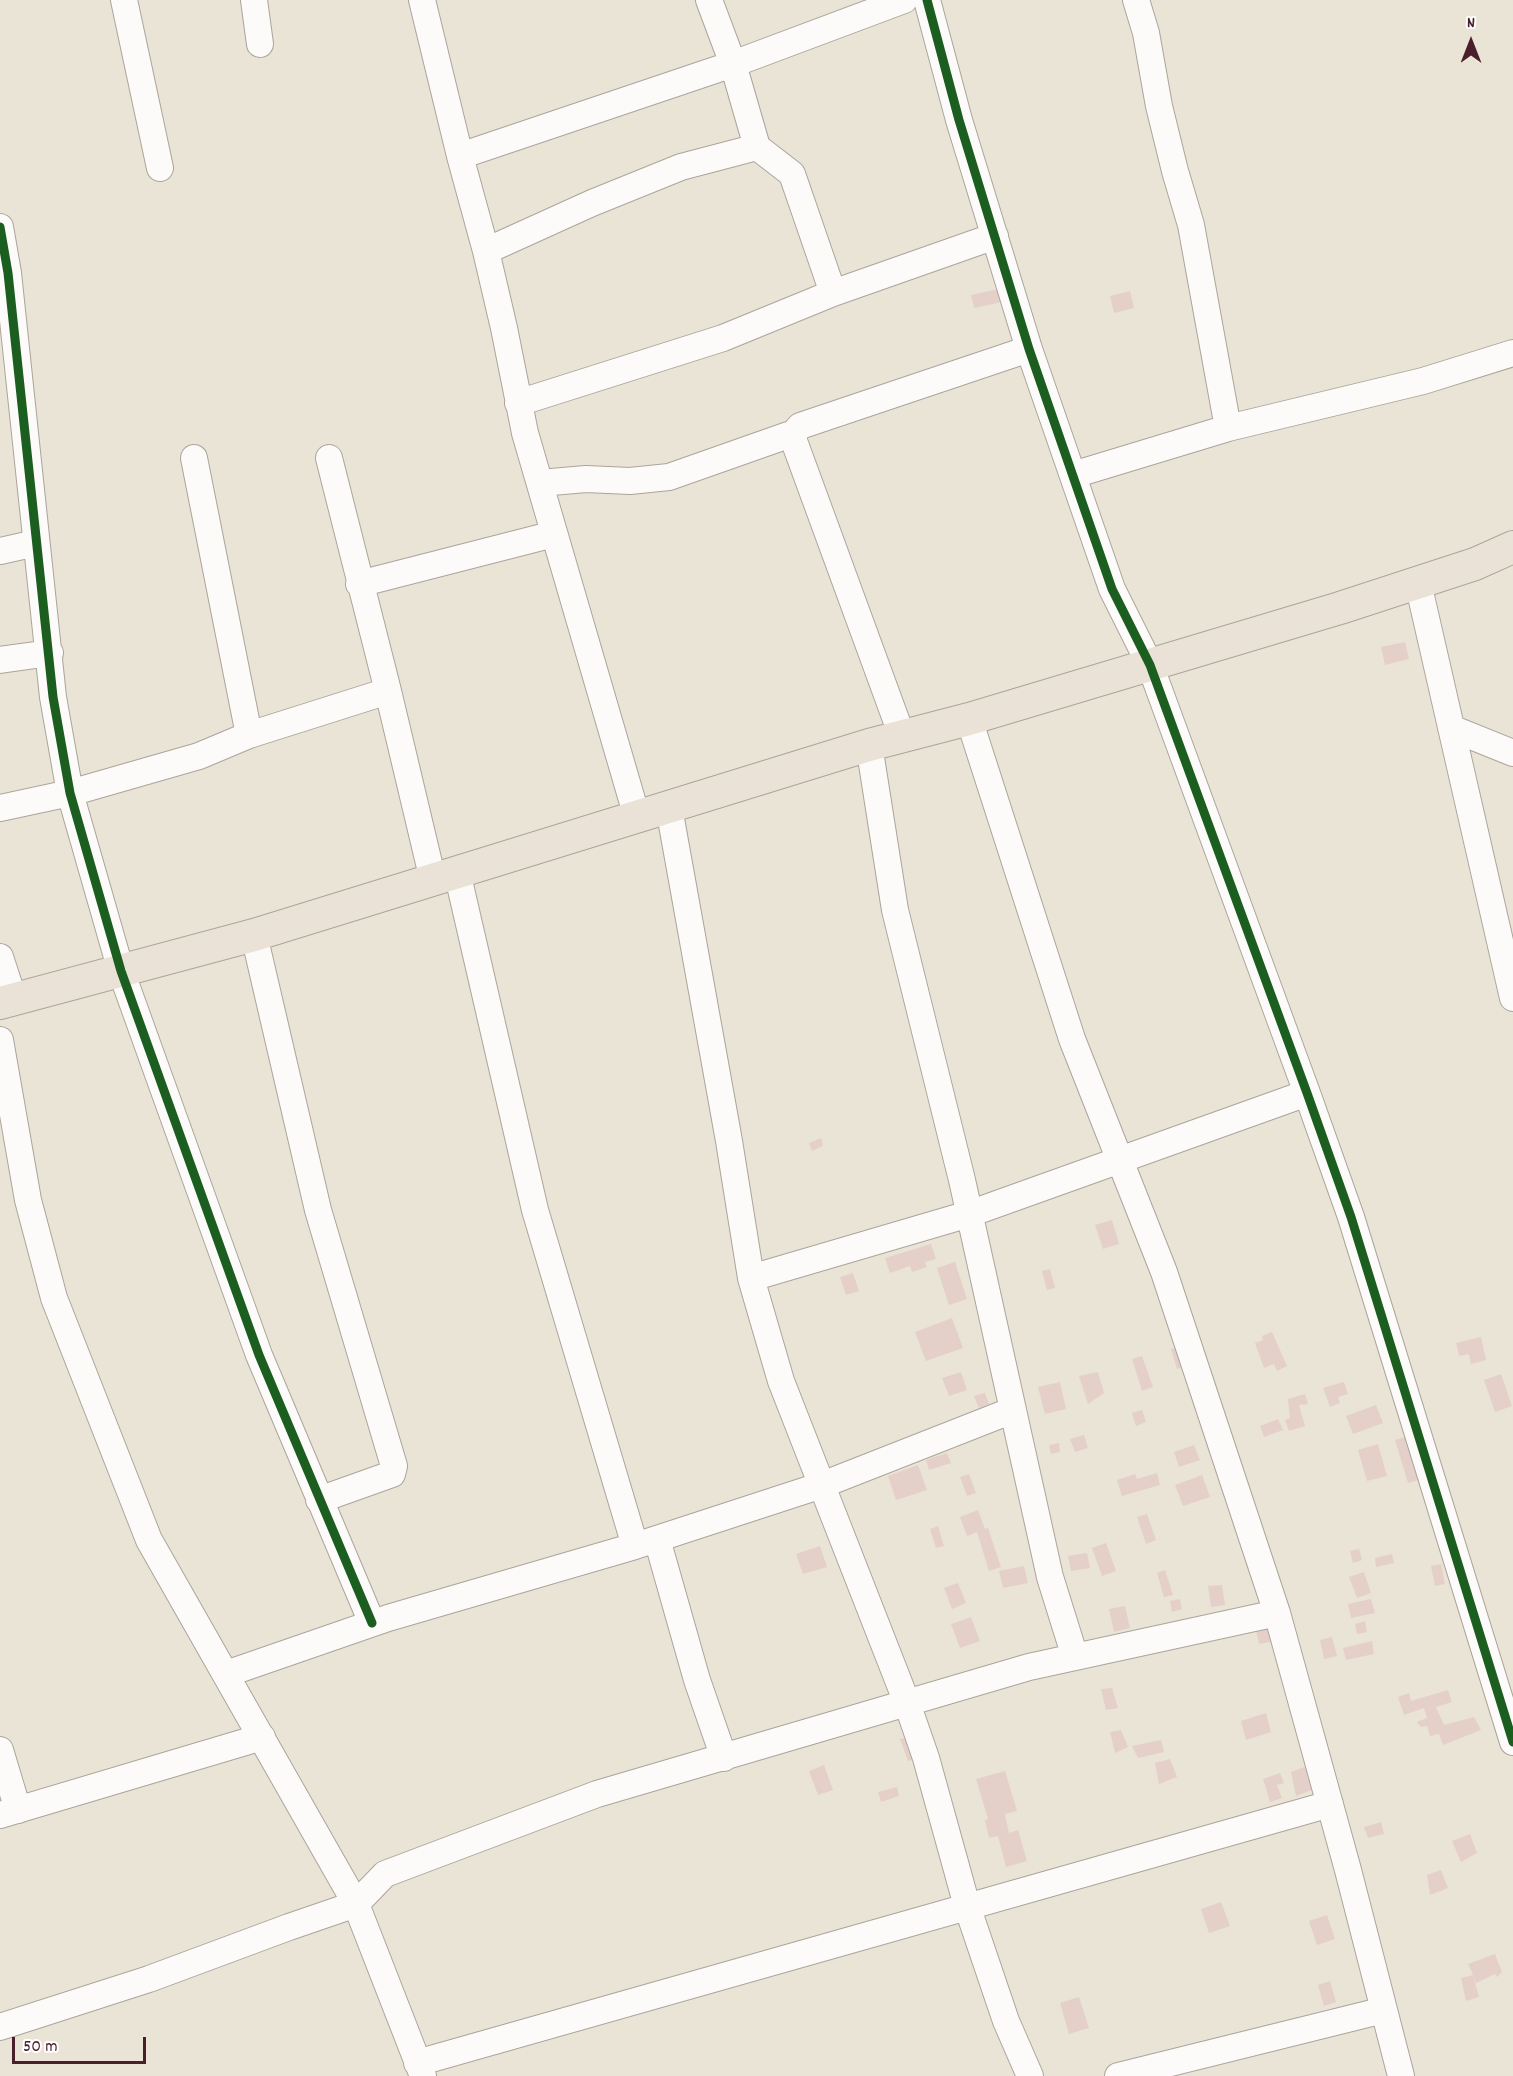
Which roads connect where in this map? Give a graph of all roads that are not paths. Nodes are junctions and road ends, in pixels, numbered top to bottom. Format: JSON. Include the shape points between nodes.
{"nodes":[{"id":1,"x":124,"y":0,"type":"edge"},
{"id":2,"x":254,"y":0,"type":"edge"},
{"id":3,"x":422,"y":0,"type":"edge"},
{"id":4,"x":709,"y":0,"type":"edge"},
{"id":5,"x":904,"y":0,"type":"edge"},
{"id":6,"x":927,"y":0,"type":"edge"},
{"id":7,"x":1136,"y":0,"type":"edge"},
{"id":8,"x":260,"y":44,"type":"dead end"},
{"id":9,"x":733,"y":64,"type":"junction"},
{"id":10,"x":757,"y":147,"type":"junction"},
{"id":11,"x":460,"y":156,"type":"junction"},
{"id":12,"x":160,"y":168,"type":"dead end"},
{"id":13,"x":0,"y":227,"type":"edge"},
{"id":14,"x":994,"y":236,"type":"junction"},
{"id":15,"x":486,"y":251,"type":"junction"},
{"id":16,"x":833,"y":292,"type":"junction"},
{"id":17,"x":1029,"y":349,"type":"junction"},
{"id":18,"x":1513,"y":353,"type":"edge"},
{"id":19,"x":10,"y":379,"type":"edge"},
{"id":20,"x":518,"y":403,"type":"junction"},
{"id":21,"x":1228,"y":428,"type":"junction"},
{"id":22,"x":794,"y":433,"type":"junction"},
{"id":23,"x":194,"y":458,"type":"dead end"},
{"id":24,"x":329,"y":458,"type":"dead end"},
{"id":25,"x":1073,"y":475,"type":"junction"},
{"id":26,"x":540,"y":483,"type":"junction"},
{"id":27,"x":554,"y":534,"type":"junction"},
{"id":28,"x":36,"y":543,"type":"junction"},
{"id":29,"x":1513,"y":547,"type":"edge"},
{"id":30,"x":0,"y":550,"type":"edge"},
{"id":31,"x":1418,"y":583,"type":"junction"},
{"id":32,"x":359,"y":584,"type":"junction"},
{"id":33,"x":50,"y":653,"type":"junction"},
{"id":34,"x":0,"y":660,"type":"edge"},
{"id":35,"x":1150,"y":665,"type":"junction"},
{"id":36,"x":388,"y":691,"type":"junction"},
{"id":37,"x":969,"y":719,"type":"junction"},
{"id":38,"x":1451,"y":728,"type":"junction"},
{"id":39,"x":249,"y":735,"type":"junction"},
{"id":40,"x":902,"y":736,"type":"junction"},
{"id":41,"x":869,"y":745,"type":"junction"},
{"id":42,"x":1513,"y":753,"type":"edge"},
{"id":43,"x":70,"y":794,"type":"junction"},
{"id":44,"x":0,"y":808,"type":"edge"},
{"id":45,"x":669,"y":808,"type":"junction"},
{"id":46,"x":637,"y":817,"type":"junction"},
{"id":47,"x":445,"y":876,"type":"junction"},
{"id":48,"x":254,"y":935,"type":"junction"},
{"id":49,"x":0,"y":957,"type":"edge"},
{"id":50,"x":121,"y":971,"type":"junction"},
{"id":51,"x":1513,"y":998,"type":"edge"},
{"id":52,"x":7,"y":1001,"type":"edge"},
{"id":53,"x":0,"y":1041,"type":"edge"},
{"id":54,"x":1307,"y":1093,"type":"junction"},
{"id":55,"x":1119,"y":1159,"type":"junction"},
{"id":56,"x":969,"y":1214,"type":"junction"},
{"id":57,"x":751,"y":1278,"type":"junction"},
{"id":58,"x":1013,"y":1410,"type":"junction"},
{"id":59,"x":822,"y":1485,"type":"junction"},
{"id":60,"x":319,"y":1500,"type":"junction"},
{"id":61,"x":646,"y":1542,"type":"junction"},
{"id":62,"x":1277,"y":1613,"type":"junction"},
{"id":63,"x":372,"y":1623,"type":"junction"},
{"id":64,"x":1075,"y":1657,"type":"junction"},
{"id":65,"x":226,"y":1674,"type":"junction"},
{"id":66,"x":907,"y":1703,"type":"junction"},
{"id":67,"x":262,"y":1737,"type":"junction"},
{"id":68,"x":1513,"y":1742,"type":"edge"},
{"id":69,"x":0,"y":1750,"type":"edge"},
{"id":70,"x":724,"y":1758,"type":"junction"},
{"id":71,"x":1330,"y":1804,"type":"junction"},
{"id":72,"x":9,"y":1813,"type":"edge"},
{"id":73,"x":356,"y":1904,"type":"junction"},
{"id":74,"x":967,"y":1906,"type":"junction"},
{"id":75,"x":1384,"y":2010,"type":"junction"},
{"id":76,"x":0,"y":2027,"type":"edge"},
{"id":77,"x":420,"y":2069,"type":"edge"},
{"id":78,"x":1030,"y":2076,"type":"edge"},
{"id":79,"x":1118,"y":2076,"type":"edge"},
{"id":80,"x":1401,"y":2076,"type":"edge"}],
"edges":[{"from":1,"to":12,"type":"street"},
{"from":2,"to":8,"type":"street"},
{"from":3,"to":11,"type":"street"},
{"from":4,"to":9,"type":"street"},
{"from":5,"to":9,"type":"street"},
{"from":6,"to":14,"type":"street"},
{"from":7,"to":21,"type":"street","via":[[1191,225]]},
{"from":9,"to":10,"type":"street"},
{"from":9,"to":11,"type":"street"},
{"from":10,"to":15,"type":"street","via":[[681,167]]},
{"from":10,"to":16,"type":"street","via":[[792,174]]},
{"from":11,"to":15,"type":"street"},
{"from":13,"to":19,"type":"street","via":[[8,273]]},
{"from":14,"to":16,"type":"street"},
{"from":14,"to":17,"type":"street"},
{"from":15,"to":20,"type":"street"},
{"from":16,"to":20,"type":"street","via":[[723,338]]},
{"from":17,"to":22,"type":"street","via":[[800,426]]},
{"from":17,"to":25,"type":"street"},
{"from":18,"to":21,"type":"street","via":[[1423,381]]},
{"from":19,"to":28,"type":"street"},
{"from":20,"to":26,"type":"street"},
{"from":21,"to":25,"type":"street"},
{"from":22,"to":26,"type":"street","via":[[669,477]]},
{"from":22,"to":40,"type":"street"},
{"from":23,"to":39,"type":"street"},
{"from":24,"to":32,"type":"street"},
{"from":25,"to":35,"type":"street","via":[[1113,589]]},
{"from":26,"to":27,"type":"street"},
{"from":27,"to":32,"type":"street"},
{"from":27,"to":46,"type":"street"},
{"from":28,"to":30,"type":"street"},
{"from":28,"to":33,"type":"street"},
{"from":29,"to":31,"type":"main road"},
{"from":31,"to":35,"type":"main road"},
{"from":31,"to":38,"type":"street"},
{"from":32,"to":36,"type":"street"},
{"from":33,"to":34,"type":"street"},
{"from":33,"to":43,"type":"street","via":[[53,697]]},
{"from":35,"to":37,"type":"main road"},
{"from":35,"to":54,"type":"street"},
{"from":36,"to":39,"type":"street"},
{"from":36,"to":47,"type":"street"},
{"from":37,"to":40,"type":"main road"},
{"from":37,"to":55,"type":"street","via":[[1072,1039]]},
{"from":38,"to":42,"type":"street"},
{"from":38,"to":51,"type":"street"},
{"from":39,"to":43,"type":"street","via":[[200,756]]},
{"from":40,"to":41,"type":"main road"},
{"from":41,"to":45,"type":"main road"},
{"from":41,"to":56,"type":"street","via":[[895,910]]},
{"from":43,"to":44,"type":"street"},
{"from":43,"to":50,"type":"street"},
{"from":45,"to":46,"type":"main road"},
{"from":45,"to":57,"type":"street"},
{"from":46,"to":47,"type":"main road"},
{"from":47,"to":48,"type":"main road"},
{"from":47,"to":61,"type":"street","via":[[535,1210]]},
{"from":48,"to":50,"type":"main road"},
{"from":48,"to":60,"type":"street","via":[[318,1210],[394,1466],[392,1474]]},
{"from":49,"to":52,"type":"street"},
{"from":50,"to":52,"type":"main road"},
{"from":50,"to":60,"type":"street","via":[[259,1355]]},
{"from":53,"to":65,"type":"street","via":[[28,1200],[54,1298],[150,1540]]},
{"from":54,"to":55,"type":"street"},
{"from":54,"to":68,"type":"street","via":[[1351,1217]]},
{"from":55,"to":56,"type":"street"},
{"from":55,"to":62,"type":"street","via":[[1164,1272]]},
{"from":56,"to":57,"type":"street"},
{"from":56,"to":58,"type":"street"},
{"from":57,"to":59,"type":"street","via":[[781,1381]]},
{"from":58,"to":59,"type":"street"},
{"from":58,"to":64,"type":"street","via":[[1050,1576]]},
{"from":59,"to":61,"type":"street"},
{"from":59,"to":66,"type":"street"},
{"from":60,"to":63,"type":"street"},
{"from":61,"to":63,"type":"street"},
{"from":61,"to":70,"type":"street"},
{"from":62,"to":64,"type":"street"},
{"from":62,"to":71,"type":"street"},
{"from":63,"to":65,"type":"street"},
{"from":64,"to":66,"type":"street"},
{"from":65,"to":67,"type":"street"},
{"from":66,"to":70,"type":"street"},
{"from":66,"to":74,"type":"street"},
{"from":67,"to":72,"type":"street"},
{"from":67,"to":73,"type":"street"},
{"from":69,"to":72,"type":"street"},
{"from":70,"to":73,"type":"street","via":[[597,1794],[385,1874]]},
{"from":71,"to":74,"type":"street"},
{"from":71,"to":75,"type":"street"},
{"from":73,"to":76,"type":"street","via":[[149,1979]]},
{"from":73,"to":77,"type":"street"},
{"from":74,"to":77,"type":"street"},
{"from":74,"to":78,"type":"street","via":[[1006,2020]]},
{"from":75,"to":79,"type":"street"},
{"from":75,"to":80,"type":"street"}]}
